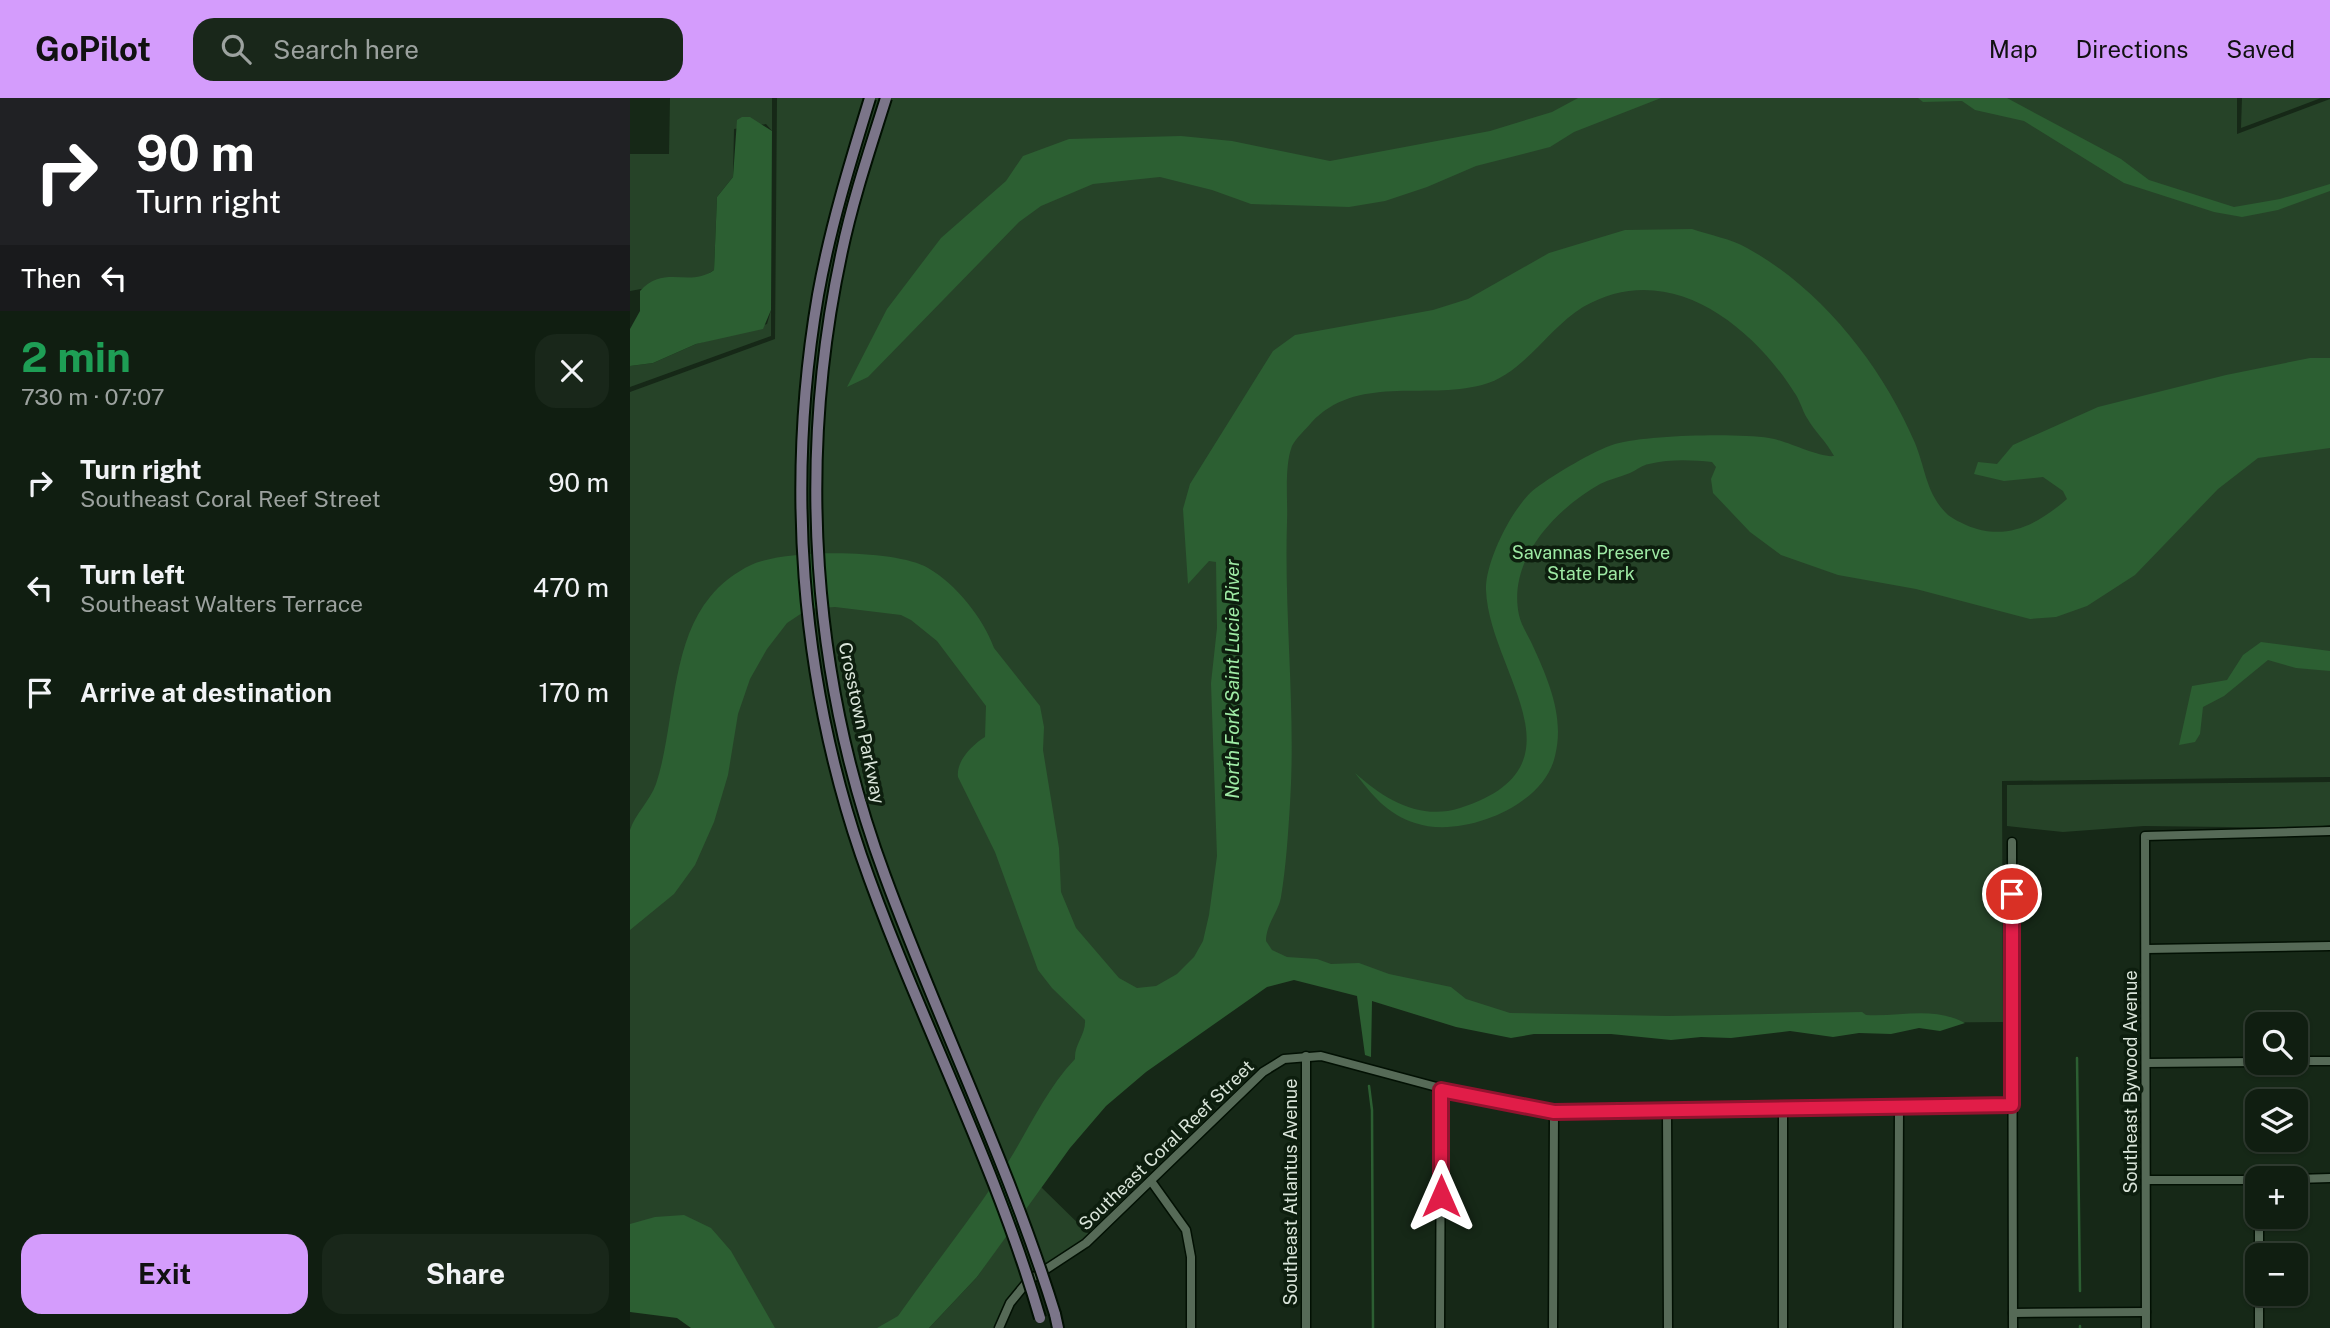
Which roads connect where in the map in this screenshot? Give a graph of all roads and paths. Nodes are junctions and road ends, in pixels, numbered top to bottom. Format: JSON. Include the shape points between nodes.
{"nodes":[{"id":1,"x":870,"y":98,"type":"edge"},
{"id":2,"x":886,"y":98,"type":"edge"},
{"id":3,"x":2330,"y":831,"type":"edge"},
{"id":4,"x":2012,"y":842,"type":"dead end"},
{"id":5,"x":2330,"y":946,"type":"edge"},
{"id":6,"x":2146,"y":949,"type":"junction"},
{"id":7,"x":1306,"y":1056,"type":"junction"},
{"id":8,"x":2308,"y":1061,"type":"edge"},
{"id":9,"x":2330,"y":1061,"type":"edge"},
{"id":10,"x":2245,"y":1062,"type":"edge"},
{"id":11,"x":2146,"y":1063,"type":"junction"},
{"id":12,"x":1441,"y":1090,"type":"junction"},
{"id":13,"x":2012,"y":1105,"type":"junction"},
{"id":14,"x":1899,"y":1108,"type":"junction"},
{"id":15,"x":1783,"y":1110,"type":"junction"},
{"id":16,"x":1554,"y":1112,"type":"junction"},
{"id":17,"x":1667,"y":1112,"type":"junction"},
{"id":18,"x":2330,"y":1178,"type":"edge"},
{"id":19,"x":2308,"y":1179,"type":"edge"},
{"id":20,"x":2146,"y":1180,"type":"junction"},
{"id":21,"x":2245,"y":1180,"type":"edge"},
{"id":22,"x":1151,"y":1181,"type":"junction"},
{"id":23,"x":2259,"y":1306,"type":"edge"},
{"id":24,"x":2146,"y":1312,"type":"junction"},
{"id":25,"x":2013,"y":1313,"type":"junction"},
{"id":26,"x":1041,"y":1323,"type":"edge"},
{"id":27,"x":999,"y":1328,"type":"edge"},
{"id":28,"x":1058,"y":1328,"type":"edge"},
{"id":29,"x":1191,"y":1328,"type":"edge"},
{"id":30,"x":1306,"y":1328,"type":"edge"},
{"id":31,"x":1440,"y":1328,"type":"edge"},
{"id":32,"x":1553,"y":1328,"type":"edge"},
{"id":33,"x":1668,"y":1328,"type":"edge"},
{"id":34,"x":1783,"y":1328,"type":"edge"},
{"id":35,"x":1898,"y":1328,"type":"edge"},
{"id":36,"x":2012,"y":1328,"type":"edge"},
{"id":37,"x":2146,"y":1328,"type":"edge"},
{"id":38,"x":2259,"y":1328,"type":"edge"}],
"edges":[{"from":1,"to":26,"type":"main road","name":"Crosstown Parkway","bridge":true,"via":[[830,237],[809,356],[801,496],[809,623],[825,723],[862,855],[1010,1228]]},
{"from":2,"to":28,"type":"main road","name":"Crosstown Parkway","bridge":true,"via":[[842,249],[822,374],[816,518],[825,635],[844,737],[875,848],[1029,1237]]},
{"from":3,"to":6,"type":"street","name":"Southeast Bywood Avenue","via":[[2145,836]]},
{"from":4,"to":13,"type":"street"},
{"from":5,"to":6,"type":"street"},
{"from":6,"to":11,"type":"street","name":"Southeast Bywood Avenue"},
{"from":7,"to":12,"type":"street","name":"Southeast Coral Reef Street","via":[[1321,1056]]},
{"from":7,"to":22,"type":"street","name":"Southeast Coral Reef Street","via":[[1284,1059],[1263,1072]]},
{"from":7,"to":30,"type":"street","name":"Southeast Atlantus Avenue"},
{"from":8,"to":9,"type":"street"},
{"from":10,"to":11,"type":"street"},
{"from":11,"to":20,"type":"street","name":"Southeast Bywood Avenue"},
{"from":12,"to":16,"type":"street","name":"Southeast Coral Reef Street"},
{"from":12,"to":31,"type":"street"},
{"from":13,"to":14,"type":"street","name":"Southeast Coral Reef Street"},
{"from":13,"to":25,"type":"street"},
{"from":14,"to":15,"type":"street","name":"Southeast Coral Reef Street"},
{"from":14,"to":35,"type":"street"},
{"from":15,"to":17,"type":"street","name":"Southeast Coral Reef Street"},
{"from":15,"to":34,"type":"street"},
{"from":16,"to":17,"type":"street","name":"Southeast Coral Reef Street"},
{"from":16,"to":32,"type":"street"},
{"from":17,"to":33,"type":"street"},
{"from":18,"to":19,"type":"street"},
{"from":20,"to":21,"type":"street"},
{"from":20,"to":24,"type":"street","name":"Southeast Bywood Avenue"},
{"from":22,"to":27,"type":"street","name":"Southeast Coral Reef Street","via":[[1081,1248],[1028,1281],[1010,1303]]},
{"from":22,"to":29,"type":"street","via":[[1186,1230],[1191,1257]]},
{"from":23,"to":38,"type":"street"},
{"from":24,"to":25,"type":"street"},
{"from":24,"to":37,"type":"street","name":"Southeast Bywood Avenue"},
{"from":25,"to":36,"type":"street"}]}
